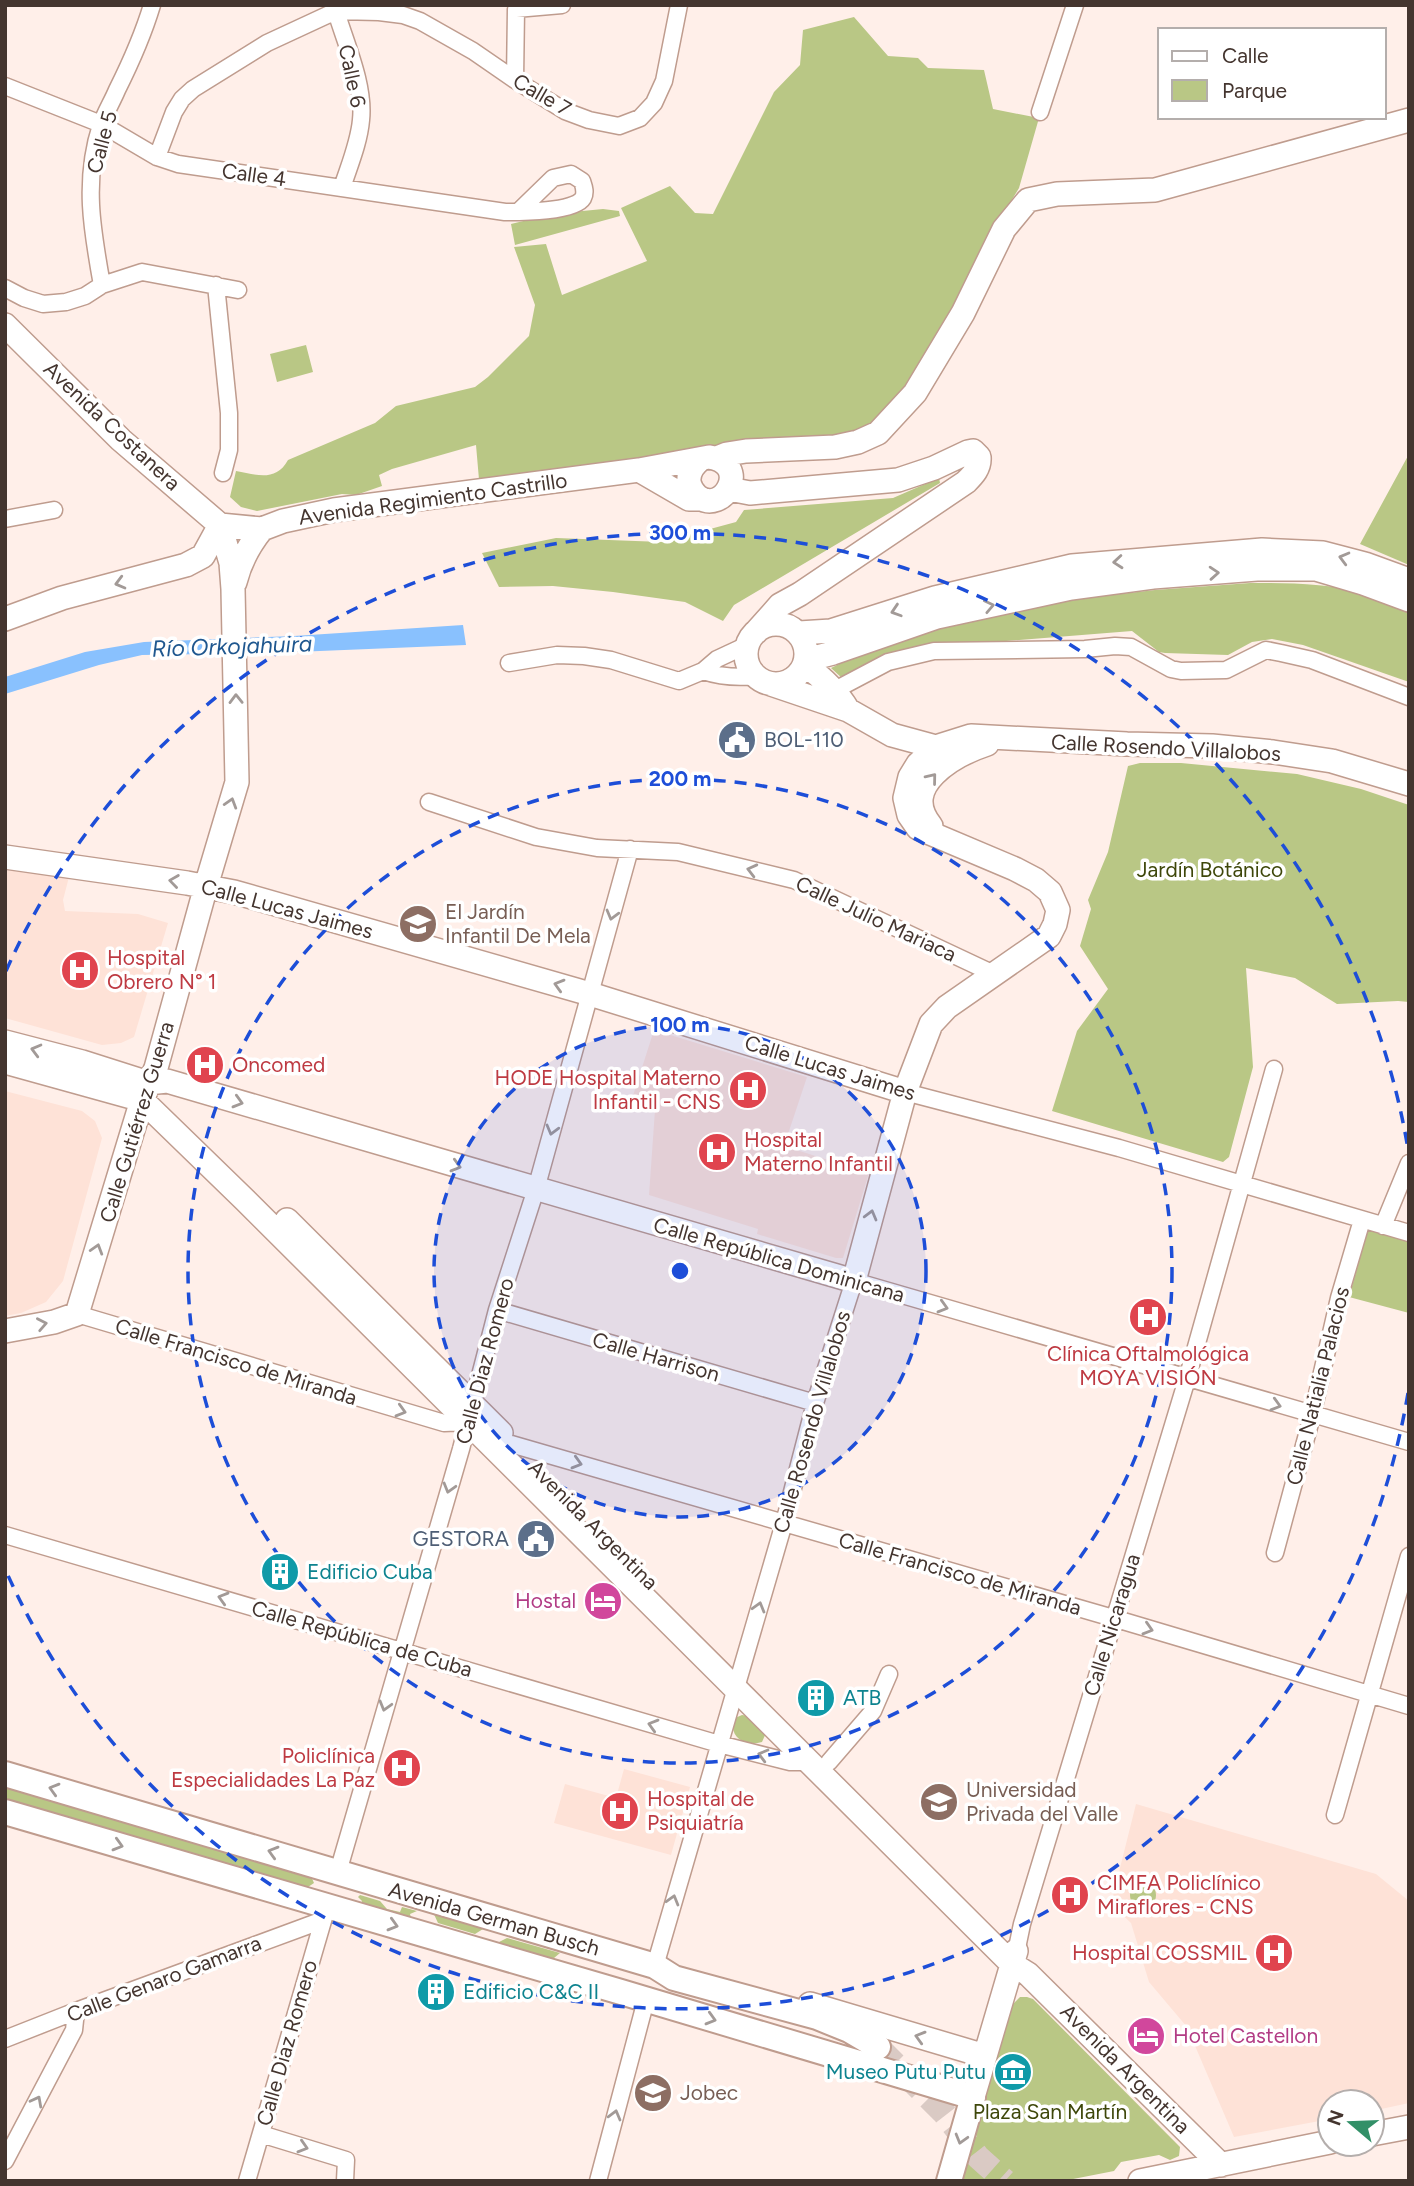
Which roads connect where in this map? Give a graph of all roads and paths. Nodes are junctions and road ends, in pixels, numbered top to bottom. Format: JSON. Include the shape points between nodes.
{"nodes":[{"id":1,"x":152,"y":5,"type":"edge"},
{"id":2,"x":562,"y":5,"type":"edge"},
{"id":3,"x":679,"y":5,"type":"edge"},
{"id":4,"x":1075,"y":5,"type":"edge"},
{"id":5,"x":335,"y":8,"type":"edge"},
{"id":6,"x":515,"y":80,"type":"junction"},
{"id":7,"x":5,"y":86,"type":"edge"},
{"id":8,"x":1040,"y":112,"type":"dead end"},
{"id":9,"x":1409,"y":120,"type":"edge"},
{"id":10,"x":101,"y":124,"type":"junction"},
{"id":11,"x":157,"y":157,"type":"junction"},
{"id":12,"x":342,"y":188,"type":"junction"},
{"id":13,"x":518,"y":212,"type":"dead end"},
{"id":14,"x":102,"y":285,"type":"junction"},
{"id":15,"x":216,"y":285,"type":"junction"},
{"id":16,"x":5,"y":288,"type":"edge"},
{"id":17,"x":238,"y":290,"type":"dead end"},
{"id":18,"x":5,"y":325,"type":"edge"},
{"id":19,"x":709,"y":459,"type":"junction"},
{"id":20,"x":639,"y":470,"type":"junction"},
{"id":21,"x":223,"y":473,"type":"dead end"},
{"id":22,"x":729,"y":489,"type":"junction"},
{"id":23,"x":703,"y":499,"type":"junction"},
{"id":24,"x":54,"y":510,"type":"dead end"},
{"id":25,"x":5,"y":519,"type":"edge"},
{"id":26,"x":220,"y":525,"type":"junction"},
{"id":27,"x":262,"y":529,"type":"junction"},
{"id":28,"x":186,"y":565,"type":"junction"},
{"id":29,"x":1409,"y":580,"type":"edge"},
{"id":30,"x":233,"y":592,"type":"junction"},
{"id":31,"x":800,"y":594,"type":"junction"},
{"id":32,"x":1409,"y":600,"type":"edge"},
{"id":33,"x":5,"y":619,"type":"edge"},
{"id":34,"x":796,"y":631,"type":"junction"},
{"id":35,"x":752,"y":639,"type":"junction"},
{"id":36,"x":509,"y":663,"type":"dead end"},
{"id":37,"x":806,"y":663,"type":"junction"},
{"id":38,"x":703,"y":671,"type":"junction"},
{"id":39,"x":763,"y":680,"type":"junction"},
{"id":40,"x":835,"y":690,"type":"junction"},
{"id":41,"x":1409,"y":697,"type":"edge"},
{"id":42,"x":848,"y":710,"type":"junction"},
{"id":43,"x":892,"y":735,"type":"junction"},
{"id":44,"x":1003,"y":739,"type":"junction"},
{"id":45,"x":936,"y":747,"type":"junction"},
{"id":46,"x":910,"y":777,"type":"junction"},
{"id":47,"x":1409,"y":784,"type":"edge"},
{"id":48,"x":429,"y":803,"type":"dead end"},
{"id":49,"x":940,"y":837,"type":"junction"},
{"id":50,"x":630,"y":849,"type":"junction"},
{"id":51,"x":5,"y":858,"type":"edge"},
{"id":52,"x":206,"y":886,"type":"junction"},
{"id":53,"x":994,"y":974,"type":"junction"},
{"id":54,"x":590,"y":994,"type":"junction"},
{"id":55,"x":5,"y":1042,"type":"edge"},
{"id":56,"x":5,"y":1062,"type":"edge"},
{"id":57,"x":1274,"y":1069,"type":"dead end"},
{"id":58,"x":79,"y":1072,"type":"junction"},
{"id":59,"x":145,"y":1091,"type":"junction"},
{"id":60,"x":905,"y":1092,"type":"junction"},
{"id":61,"x":1409,"y":1163,"type":"edge"},
{"id":62,"x":1240,"y":1185,"type":"junction"},
{"id":63,"x":536,"y":1189,"type":"junction"},
{"id":64,"x":1362,"y":1220,"type":"junction"},
{"id":65,"x":1383,"y":1226,"type":"junction"},
{"id":66,"x":1409,"y":1233,"type":"edge"},
{"id":67,"x":853,"y":1281,"type":"junction"},
{"id":68,"x":498,"y":1310,"type":"junction"},
{"id":69,"x":77,"y":1314,"type":"junction"},
{"id":70,"x":5,"y":1331,"type":"edge"},
{"id":71,"x":1187,"y":1379,"type":"junction"},
{"id":72,"x":815,"y":1404,"type":"junction"},
{"id":73,"x":469,"y":1413,"type":"junction"},
{"id":74,"x":1312,"y":1416,"type":"junction"},
{"id":75,"x":1409,"y":1442,"type":"edge"},
{"id":76,"x":506,"y":1449,"type":"junction"},
{"id":77,"x":784,"y":1523,"type":"junction"},
{"id":78,"x":5,"y":1535,"type":"edge"},
{"id":79,"x":1275,"y":1553,"type":"dead end"},
{"id":80,"x":1409,"y":1556,"type":"edge"},
{"id":81,"x":1113,"y":1618,"type":"junction"},
{"id":82,"x":401,"y":1650,"type":"junction"},
{"id":83,"x":889,"y":1674,"type":"dead end"},
{"id":84,"x":738,"y":1680,"type":"junction"},
{"id":85,"x":1368,"y":1695,"type":"junction"},
{"id":86,"x":1409,"y":1706,"type":"edge"},
{"id":87,"x":719,"y":1744,"type":"junction"},
{"id":88,"x":818,"y":1762,"type":"junction"},
{"id":89,"x":5,"y":1774,"type":"edge"},
{"id":90,"x":5,"y":1812,"type":"edge"},
{"id":91,"x":1335,"y":1815,"type":"dead end"},
{"id":92,"x":338,"y":1872,"type":"junction"},
{"id":93,"x":325,"y":1913,"type":"junction"},
{"id":94,"x":1019,"y":1962,"type":"junction"},
{"id":95,"x":655,"y":1966,"type":"junction"},
{"id":96,"x":646,"y":2000,"type":"junction"},
{"id":97,"x":75,"y":2011,"type":"junction"},
{"id":98,"x":5,"y":2039,"type":"edge"},
{"id":99,"x":878,"y":2047,"type":"tunnel mouth"},
{"id":100,"x":985,"y":2056,"type":"junction"},
{"id":101,"x":973,"y":2097,"type":"junction"},
{"id":102,"x":1409,"y":2127,"type":"edge"},
{"id":103,"x":1386,"y":2131,"type":"edge"},
{"id":104,"x":261,"y":2134,"type":"junction"},
{"id":105,"x":1316,"y":2145,"type":"edge"},
{"id":106,"x":5,"y":2161,"type":"edge"},
{"id":107,"x":1221,"y":2165,"type":"junction"},
{"id":108,"x":1144,"y":2180,"type":"edge"},
{"id":109,"x":247,"y":2181,"type":"edge"},
{"id":110,"x":345,"y":2181,"type":"edge"},
{"id":111,"x":598,"y":2181,"type":"edge"},
{"id":112,"x":949,"y":2181,"type":"edge"}],
"edges":[{"from":1,"to":10,"type":"street","name":"Calle 5","via":[[144,34]]},
{"from":2,"to":6,"type":"street","via":[[516,9]]},
{"from":3,"to":6,"type":"street","name":"Calle 7","via":[[664,81],[654,103],[640,118],[619,125],[590,120],[565,111]]},
{"from":4,"to":8,"type":"street"},
{"from":5,"to":6,"type":"street","name":"Calle 7","via":[[420,21]]},
{"from":5,"to":11,"type":"street","via":[[193,89],[174,112]]},
{"from":5,"to":12,"type":"street","name":"Calle 6","via":[[361,102],[361,121]]},
{"from":7,"to":10,"type":"street","name":"Calle 4"},
{"from":9,"to":19,"type":"main road","name":"Avenida Regimiento Castrillo","via":[[1155,190],[1056,194],[1028,200],[1004,229],[963,313],[915,393],[878,433],[835,447],[746,451]]},
{"from":10,"to":11,"type":"street","name":"Calle 4"},
{"from":10,"to":14,"type":"street","name":"Calle 5","via":[[89,201]]},
{"from":11,"to":12,"type":"street","name":"Calle 4"},
{"from":12,"to":13,"type":"street","name":"Calle 4"},
{"from":14,"to":15,"type":"street","via":[[142,272]]},
{"from":14,"to":16,"type":"street","via":[[85,296],[43,304]]},
{"from":15,"to":17,"type":"street"},
{"from":15,"to":21,"type":"street","via":[[229,413],[229,450]]},
{"from":18,"to":26,"type":"main road","name":"Avenida Costanera","via":[[121,440]]},
{"from":19,"to":20,"type":"main road","name":"Avenida Regimiento Castrillo"},
{"from":19,"to":22,"type":"main road","via":[[729,469]]},
{"from":19,"to":23,"type":"main road","via":[[694,464],[690,472],[690,488]]},
{"from":20,"to":23,"type":"main road","via":[[689,499]]},
{"from":20,"to":27,"type":"main road","name":"Avenida Regimiento Castrillo","via":[[334,510]]},
{"from":22,"to":23,"type":"main road","via":[[719,498]]},
{"from":22,"to":31,"type":"main road","via":[[750,493],[898,480],[968,452],[978,454],[980,463],[966,482]]},
{"from":24,"to":25,"type":"street"},
{"from":26,"to":27,"type":"main road","name":"Avenida Regimiento Castrillo"},
{"from":26,"to":28,"type":"main road","via":[[203,556]]},
{"from":26,"to":30,"type":"main road","via":[[231,563]]},
{"from":27,"to":30,"type":"main road","via":[[238,568]]},
{"from":28,"to":30,"type":"main road","via":[[212,565],[223,572]]},
{"from":28,"to":33,"type":"main road","one_way":true,"via":[[62,598]]},
{"from":29,"to":34,"type":"main road","one_way":true,"via":[[1323,553],[1262,550],[1072,566],[935,598],[831,631]]},
{"from":52,"to":30,"type":"main road","name":"Calle Gutiérrez Guerra","one_way":true,"via":[[237,782]]},
{"from":31,"to":34,"type":"main road","via":[[794,609]]},
{"from":31,"to":35,"type":"main road","via":[[780,605]]},
{"from":37,"to":32,"type":"main road","one_way":true,"via":[[937,617],[1071,588],[1153,577],[1316,569]]},
{"from":34,"to":35,"type":"main road","via":[[774,624],[764,626]]},
{"from":34,"to":37,"type":"main road","via":[[806,647]]},
{"from":35,"to":38,"type":"street"},
{"from":35,"to":39,"type":"main road","via":[[746,659]]},
{"from":36,"to":38,"type":"street","via":[[557,655],[584,656],[679,681]]},
{"from":37,"to":39,"type":"main road","via":[[794,679],[779,685]]},
{"from":37,"to":40,"type":"main road"},
{"from":38,"to":39,"type":"street"},
{"from":39,"to":42,"type":"main road"},
{"from":40,"to":41,"type":"street","via":[[888,662],[934,651],[1115,646],[1131,648],[1181,671],[1226,670],[1266,650],[1312,660]]},
{"from":40,"to":42,"type":"main road"},
{"from":42,"to":43,"type":"main road"},
{"from":43,"to":45,"type":"main road"},
{"from":43,"to":46,"type":"main road"},
{"from":44,"to":45,"type":"main road","name":"Calle Rosendo Villalobos","via":[[971,736]]},
{"from":44,"to":47,"type":"main road","name":"Calle Rosendo Villalobos","via":[[1273,752],[1332,761]]},
{"from":49,"to":44,"type":"main road","name":"Calle Rosendo Villalobos","one_way":true,"via":[[924,818],[920,805],[923,790],[951,760]]},
{"from":45,"to":46,"type":"main road"},
{"from":46,"to":49,"type":"main road","name":"Calle Rosendo Villalobos","via":[[905,798],[909,815],[918,828]]},
{"from":48,"to":50,"type":"street","name":"Calle Julio Mariaca","via":[[536,837]]},
{"from":49,"to":53,"type":"main road","name":"Calle Rosendo Villalobos","via":[[1036,880],[1058,910],[1049,936]]},
{"from":53,"to":50,"type":"street","name":"Calle Julio Mariaca","one_way":true,"via":[[794,880],[678,852]]},
{"from":50,"to":54,"type":"street","name":"Calle Diaz Romero","one_way":true},
{"from":52,"to":51,"type":"main road","name":"Calle Lucas Jaimes","one_way":true},
{"from":54,"to":52,"type":"main road","name":"Calle Lucas Jaimes","one_way":true},
{"from":52,"to":59,"type":"main road","name":"Calle Gutiérrez Guerra","via":[[156,1068]]},
{"from":53,"to":60,"type":"main road","name":"Calle Rosendo Villalobos","via":[[931,1024]]},
{"from":54,"to":60,"type":"main road","name":"Calle Lucas Jaimes"},
{"from":54,"to":63,"type":"street","name":"Calle Diaz Romero","one_way":true},
{"from":58,"to":55,"type":"main road","one_way":true},
{"from":56,"to":58,"type":"main road"},
{"from":57,"to":62,"type":"street","name":"Calle Nicaragua"},
{"from":58,"to":59,"type":"main road"},
{"from":59,"to":63,"type":"main road","name":"Calle República Dominicana","one_way":true,"via":[[167,1081]]},
{"from":69,"to":59,"type":"main road","name":"Calle Gutiérrez Guerra","one_way":true},
{"from":59,"to":73,"type":"main road","name":"Avenida Argentina"},
{"from":60,"to":62,"type":"street","name":"Calle Lucas Jaimes"},
{"from":67,"to":60,"type":"main road","name":"Calle Rosendo Villalobos","one_way":true},
{"from":61,"to":65,"type":"street"},
{"from":62,"to":64,"type":"street","name":"Calle Lucas Jaimes"},
{"from":62,"to":71,"type":"street","name":"Calle Nicaragua"},
{"from":63,"to":67,"type":"main road","name":"Calle República Dominicana"},
{"from":63,"to":68,"type":"street","name":"Calle Diaz Romero"},
{"from":64,"to":65,"type":"street","name":"Calle Lucas Jaimes"},
{"from":64,"to":74,"type":"street","name":"Calle Natialia Palacios"},
{"from":65,"to":66,"type":"street","name":"Calle Lucas Jaimes"},
{"from":67,"to":71,"type":"street","name":"Calle República Dominicana","one_way":true},
{"from":67,"to":72,"type":"street","name":"Calle Rosendo Villalobos"},
{"from":68,"to":72,"type":"street","name":"Calle Harrison"},
{"from":68,"to":73,"type":"street","name":"Calle Diaz Romero"},
{"from":70,"to":69,"type":"main road","one_way":true},
{"from":69,"to":73,"type":"street","name":"Calle Francisco de Miranda","one_way":true,"via":[[444,1423]]},
{"from":71,"to":74,"type":"street","name":"Calle República Dominicana","one_way":true},
{"from":71,"to":81,"type":"street","name":"Calle Nicaragua"},
{"from":72,"to":77,"type":"street","name":"Calle Rosendo Villalobos"},
{"from":73,"to":76,"type":"main road","name":"Avenida Argentina"},
{"from":73,"to":82,"type":"street","name":"Calle Diaz Romero","one_way":true},
{"from":74,"to":75,"type":"street","name":"Calle República Dominicana"},
{"from":74,"to":79,"type":"street","name":"Calle Natialia Palacios"},
{"from":76,"to":77,"type":"street","name":"Calle Francisco de Miranda","one_way":true},
{"from":76,"to":84,"type":"main road","name":"Avenida Argentina"},
{"from":77,"to":81,"type":"street","name":"Calle Francisco de Miranda"},
{"from":84,"to":77,"type":"street","name":"Calle Rosendo Villalobos","one_way":true},
{"from":82,"to":78,"type":"street","name":"Calle República de Cuba","one_way":true},
{"from":80,"to":85,"type":"street"},
{"from":81,"to":85,"type":"street","name":"Calle Francisco de Miranda","one_way":true},
{"from":81,"to":94,"type":"street","name":"Calle Nicaragua","via":[[1021,1924]]},
{"from":87,"to":82,"type":"street","name":"Calle República de Cuba","one_way":true},
{"from":82,"to":92,"type":"street","name":"Calle Diaz Romero","one_way":true},
{"from":83,"to":88,"type":"street","via":[[873,1711]]},
{"from":84,"to":87,"type":"street","name":"Calle Rosendo Villalobos"},
{"from":84,"to":88,"type":"main road","name":"Avenida Argentina"},
{"from":85,"to":86,"type":"street","name":"Calle Francisco de Miranda"},
{"from":85,"to":91,"type":"street"},
{"from":88,"to":87,"type":"street","name":"Calle República de Cuba","one_way":true,"via":[[790,1762]]},
{"from":95,"to":87,"type":"street","name":"Calle Rosendo Villalobos","one_way":true},
{"from":88,"to":94,"type":"main road","name":"Avenida Argentina"},
{"from":92,"to":89,"type":"main road","name":"Avenida German Busch","one_way":true},
{"from":90,"to":93,"type":"main road","name":"Avenida German Busch","one_way":true},
{"from":92,"to":93,"type":"main road"},
{"from":92,"to":95,"type":"main road","name":"Avenida German Busch"},
{"from":93,"to":96,"type":"main road","name":"Avenida German Busch","one_way":true},
{"from":93,"to":97,"type":"street","name":"Calle Genaro Gamarra"},
{"from":93,"to":104,"type":"street","name":"Calle Diaz Romero"},
{"from":94,"to":100,"type":"main road","name":"Calle Nicaragua"},
{"from":94,"to":107,"type":"main road","name":"Avenida Argentina"},
{"from":95,"to":96,"type":"main road"},
{"from":95,"to":99,"type":"main road","via":[[674,1978],[817,2017]]},
{"from":100,"to":95,"type":"main road","name":"Avenida German Busch","one_way":true,"via":[[677,1967]]},
{"from":96,"to":101,"type":"main road","name":"Avenida German Busch","one_way":true},
{"from":111,"to":96,"type":"street","one_way":true},
{"from":97,"to":98,"type":"street","name":"Calle Genaro Gamarra"},
{"from":106,"to":97,"type":"street","one_way":true,"via":[[74,2030]]},
{"from":100,"to":101,"type":"main road","name":"Calle Nicaragua"},
{"from":101,"to":112,"type":"main road","name":"Calle Nicaragua","one_way":true},
{"from":102,"to":103,"type":"main road"},
{"from":104,"to":109,"type":"street","name":"Calle Diaz Romero"},
{"from":104,"to":110,"type":"street","one_way":true,"via":[[345,2160]]},
{"from":105,"to":107,"type":"main road"},
{"from":107,"to":108,"type":"main road"}]}
